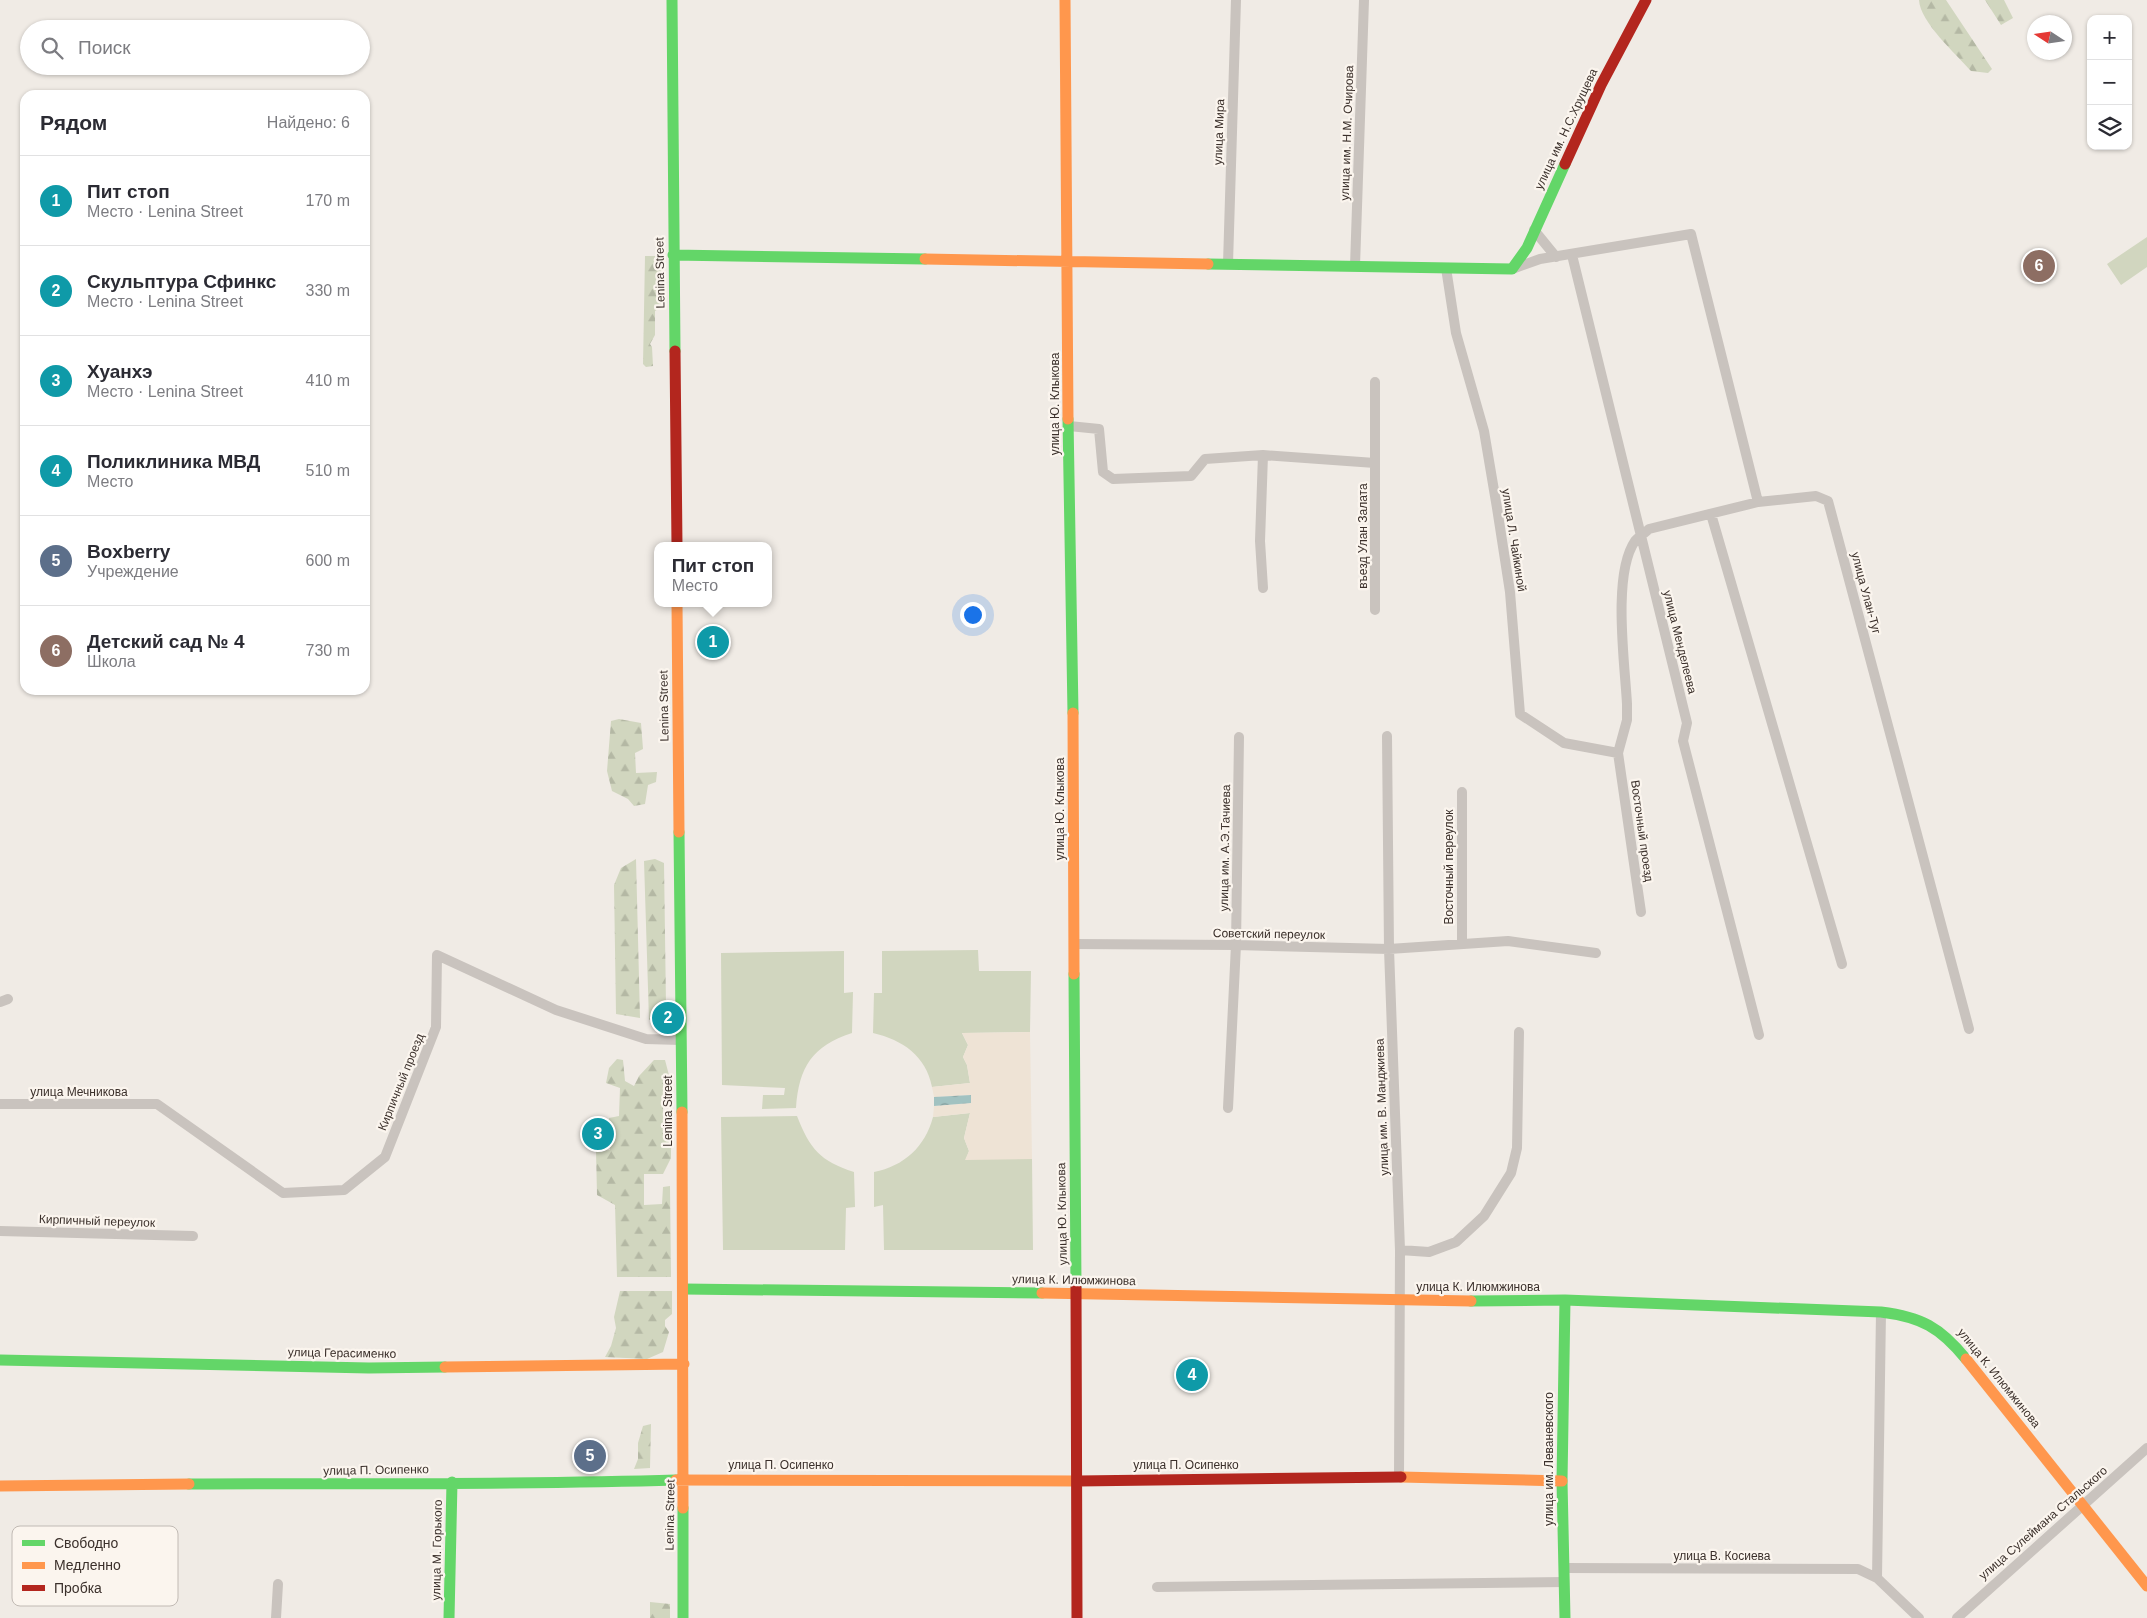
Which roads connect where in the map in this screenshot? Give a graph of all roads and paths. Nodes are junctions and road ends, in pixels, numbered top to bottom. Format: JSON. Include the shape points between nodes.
{"nodes":[{"id":1,"x":672,"y":0,"type":"edge"},
{"id":2,"x":1066,"y":0,"type":"edge"},
{"id":3,"x":1236,"y":0,"type":"edge"},
{"id":4,"x":1364,"y":0,"type":"edge"},
{"id":5,"x":1646,"y":0,"type":"edge"},
{"id":6,"x":1534,"y":230,"type":"junction"},
{"id":7,"x":673,"y":255,"type":"junction"},
{"id":8,"x":1572,"y":255,"type":"junction"},
{"id":9,"x":1556,"y":257,"type":"junction"},
{"id":10,"x":1068,"y":261,"type":"junction"},
{"id":11,"x":1228,"y":264,"type":"junction"},
{"id":12,"x":1355,"y":266,"type":"junction"},
{"id":13,"x":1446,"y":268,"type":"junction"},
{"id":14,"x":1512,"y":269,"type":"junction"},
{"id":15,"x":1375,"y":382,"type":"dead end"},
{"id":16,"x":1069,"y":426,"type":"junction"},
{"id":17,"x":1263,"y":455,"type":"junction"},
{"id":18,"x":1375,"y":463,"type":"junction"},
{"id":19,"x":1758,"y":502,"type":"junction"},
{"id":20,"x":1711,"y":514,"type":"junction"},
{"id":21,"x":1641,"y":537,"type":"junction"},
{"id":22,"x":677,"y":542,"type":"edge"},
{"id":23,"x":1263,"y":588,"type":"dead end"},
{"id":24,"x":677,"y":607,"type":"edge"},
{"id":25,"x":1375,"y":610,"type":"dead end"},
{"id":26,"x":1387,"y":736,"type":"dead end"},
{"id":27,"x":1239,"y":738,"type":"dead end"},
{"id":28,"x":1618,"y":753,"type":"junction"},
{"id":29,"x":1462,"y":792,"type":"dead end"},
{"id":30,"x":1641,"y":912,"type":"dead end"},
{"id":31,"x":1462,"y":942,"type":"junction"},
{"id":32,"x":1075,"y":944,"type":"junction"},
{"id":33,"x":1236,"y":945,"type":"junction"},
{"id":34,"x":1389,"y":950,"type":"junction"},
{"id":35,"x":1596,"y":953,"type":"dead end"},
{"id":36,"x":1842,"y":964,"type":"dead end"},
{"id":37,"x":1969,"y":1029,"type":"dead end"},
{"id":38,"x":1519,"y":1032,"type":"dead end"},
{"id":39,"x":1759,"y":1035,"type":"dead end"},
{"id":40,"x":681,"y":1040,"type":"junction"},
{"id":41,"x":0,"y":1104,"type":"edge"},
{"id":42,"x":157,"y":1104,"type":"joint"},
{"id":43,"x":1228,"y":1108,"type":"dead end"},
{"id":44,"x":0,"y":1231,"type":"edge"},
{"id":45,"x":193,"y":1236,"type":"dead end"},
{"id":46,"x":1400,"y":1250,"type":"junction"},
{"id":47,"x":684,"y":1289,"type":"junction"},
{"id":48,"x":1077,"y":1294,"type":"junction"},
{"id":49,"x":1565,"y":1300,"type":"junction"},
{"id":50,"x":1398,"y":1301,"type":"junction"},
{"id":51,"x":1881,"y":1312,"type":"junction"},
{"id":52,"x":0,"y":1360,"type":"edge"},
{"id":53,"x":684,"y":1364,"type":"junction"},
{"id":54,"x":2147,"y":1448,"type":"edge"},
{"id":55,"x":1399,"y":1478,"type":"junction"},
{"id":56,"x":684,"y":1480,"type":"junction"},
{"id":57,"x":1076,"y":1480,"type":"junction"},
{"id":58,"x":1562,"y":1481,"type":"junction"},
{"id":59,"x":452,"y":1482,"type":"junction"},
{"id":60,"x":0,"y":1486,"type":"edge"},
{"id":61,"x":2084,"y":1505,"type":"junction"},
{"id":62,"x":1564,"y":1568,"type":"junction"},
{"id":63,"x":1877,"y":1578,"type":"junction"},
{"id":64,"x":1564,"y":1582,"type":"junction"},
{"id":65,"x":278,"y":1584,"type":"dead end"},
{"id":66,"x":2147,"y":1586,"type":"edge"},
{"id":67,"x":1157,"y":1587,"type":"dead end"},
{"id":68,"x":276,"y":1618,"type":"edge"},
{"id":69,"x":449,"y":1618,"type":"edge"},
{"id":70,"x":683,"y":1618,"type":"edge"},
{"id":71,"x":1077,"y":1618,"type":"edge"},
{"id":72,"x":1565,"y":1618,"type":"edge"},
{"id":73,"x":1919,"y":1618,"type":"edge"},
{"id":74,"x":1957,"y":1618,"type":"edge"}],
"edges":[{"from":1,"to":7,"type":"main road","name":"Lenina Street"},
{"from":2,"to":10,"type":"main road","name":"улица Ю. Клыкова"},
{"from":3,"to":11,"type":"street","name":"улица Мира"},
{"from":4,"to":12,"type":"street","name":"улица им. Н.М. Очирова"},
{"from":5,"to":6,"type":"main road","name":"улица им. Н.С.Хрущева"},
{"from":6,"to":9,"type":"street"},
{"from":6,"to":14,"type":"main road","name":"улица им. Н.С.Хрущева","via":[[1527,248]]},
{"from":7,"to":10,"type":"main road"},
{"from":7,"to":22,"type":"main road","name":"Lenina Street"},
{"from":8,"to":9,"type":"street"},
{"from":8,"to":19,"type":"street","via":[[1691,234]]},
{"from":8,"to":21,"type":"street","name":"улица Менделеева"},
{"from":9,"to":14,"type":"street"},
{"from":10,"to":11,"type":"main road"},
{"from":10,"to":16,"type":"main road","name":"улица Ю. Клыкова"},
{"from":11,"to":12,"type":"main road"},
{"from":12,"to":13,"type":"main road"},
{"from":13,"to":14,"type":"main road"},
{"from":13,"to":28,"type":"street","name":"улица Л. Чайкиной","via":[[1456,333],[1484,431],[1500,523],[1510,592],[1520,714],[1564,742]]},
{"from":15,"to":18,"type":"street","name":"въезд Улан Залата"},
{"from":16,"to":17,"type":"street","via":[[1099,429],[1103,472],[1113,479],[1191,476],[1206,459]]},
{"from":16,"to":32,"type":"main road","name":"улица Ю. Клыкова"},
{"from":17,"to":18,"type":"street"},
{"from":17,"to":23,"type":"street","via":[[1260,541]]},
{"from":18,"to":25,"type":"street","name":"въезд Улан Залата"},
{"from":19,"to":20,"type":"street"},
{"from":19,"to":37,"type":"street","name":"улица Улан-Туг","via":[[1816,496],[1828,500]]},
{"from":20,"to":21,"type":"street","via":[[1649,529]]},
{"from":20,"to":36,"type":"street"},
{"from":21,"to":28,"type":"street","via":[[1635,540],[1626,565],[1622,594],[1628,704]]},
{"from":21,"to":39,"type":"street","name":"улица Менделеева","via":[[1687,723],[1683,741]]},
{"from":24,"to":40,"type":"main road","name":"Lenina Street"},
{"from":26,"to":34,"type":"street","name":"улица им. В. Манджиева"},
{"from":27,"to":33,"type":"street","name":"улица им. А.Э.Тачиева"},
{"from":28,"to":30,"type":"street","name":"Восточный проезд"},
{"from":29,"to":31,"type":"street","name":"Восточный переулок"},
{"from":31,"to":34,"type":"street","name":"Советский переулок"},
{"from":31,"to":35,"type":"street","via":[[1508,941]]},
{"from":32,"to":33,"type":"street","name":"Советский переулок"},
{"from":32,"to":48,"type":"main road","name":"улица Ю. Клыкова"},
{"from":33,"to":34,"type":"street","name":"Советский переулок"},
{"from":33,"to":43,"type":"street","name":"улица им. А.Э.Тачиева"},
{"from":34,"to":46,"type":"street","name":"улица им. В. Манджиева"},
{"from":38,"to":46,"type":"street","via":[[1517,1148],[1511,1173],[1484,1216],[1456,1242],[1429,1252]]},
{"from":40,"to":42,"type":"street","name":"Кирпичный проезд","via":[[646,1039],[556,1010],[436,955],[436,1027],[385,1157],[344,1190],[283,1193]]},
{"from":40,"to":47,"type":"main road","name":"Lenina Street"},
{"from":41,"to":42,"type":"street","name":"улица Мечникова"},
{"from":44,"to":45,"type":"street","name":"Кирпичный переулок"},
{"from":46,"to":50,"type":"street","name":"улица им. В. Манджиева"},
{"from":47,"to":48,"type":"main road","name":"улица К. Илюмжинова"},
{"from":47,"to":53,"type":"main road","name":"Lenina Street"},
{"from":48,"to":50,"type":"main road","name":"улица К. Илюмжинова"},
{"from":48,"to":57,"type":"main road","name":"улица Ю. Клыкова"},
{"from":49,"to":50,"type":"main road","name":"улица К. Илюмжинова"},
{"from":49,"to":51,"type":"main road","name":"улица К. Илюмжинова"},
{"from":49,"to":58,"type":"main road","name":"улица им. Леваневского"},
{"from":50,"to":55,"type":"street","name":"улица им. В. Манджиева"},
{"from":51,"to":61,"type":"main road","name":"улица К. Илюмжинова","via":[[1916,1319],[1949,1338]]},
{"from":51,"to":63,"type":"street"},
{"from":52,"to":53,"type":"main road","name":"улица Герасименко","via":[[369,1368]]},
{"from":53,"to":56,"type":"main road","name":"Lenina Street"},
{"from":54,"to":61,"type":"street","name":"улица Сулеймана Стальского"},
{"from":55,"to":57,"type":"main road","name":"улица П. Осипенко"},
{"from":55,"to":58,"type":"main road","name":"улица П. Осипенко"},
{"from":56,"to":57,"type":"main road","name":"улица П. Осипенко"},
{"from":56,"to":59,"type":"main road","name":"улица П. Осипенко","via":[[542,1484]]},
{"from":56,"to":70,"type":"main road","name":"Lenina Street"},
{"from":57,"to":71,"type":"main road","name":"улица Ю. Клыкова"},
{"from":58,"to":62,"type":"main road","name":"улица им. Леваневского"},
{"from":59,"to":60,"type":"main road","name":"улица П. Осипенко"},
{"from":59,"to":69,"type":"main road","name":"улица М. Горького"},
{"from":61,"to":66,"type":"main road","name":"улица К. Илюмжинова"},
{"from":61,"to":74,"type":"street","name":"улица Сулеймана Стальского"},
{"from":62,"to":63,"type":"street","name":"улица В. Косиева","via":[[1858,1569]]},
{"from":62,"to":64,"type":"main road","name":"улица им. Леваневского"},
{"from":63,"to":73,"type":"street","name":"улица В. Косиева"},
{"from":64,"to":67,"type":"street"},
{"from":64,"to":72,"type":"main road","name":"улица им. Леваневского"},
{"from":65,"to":68,"type":"street"}]}
